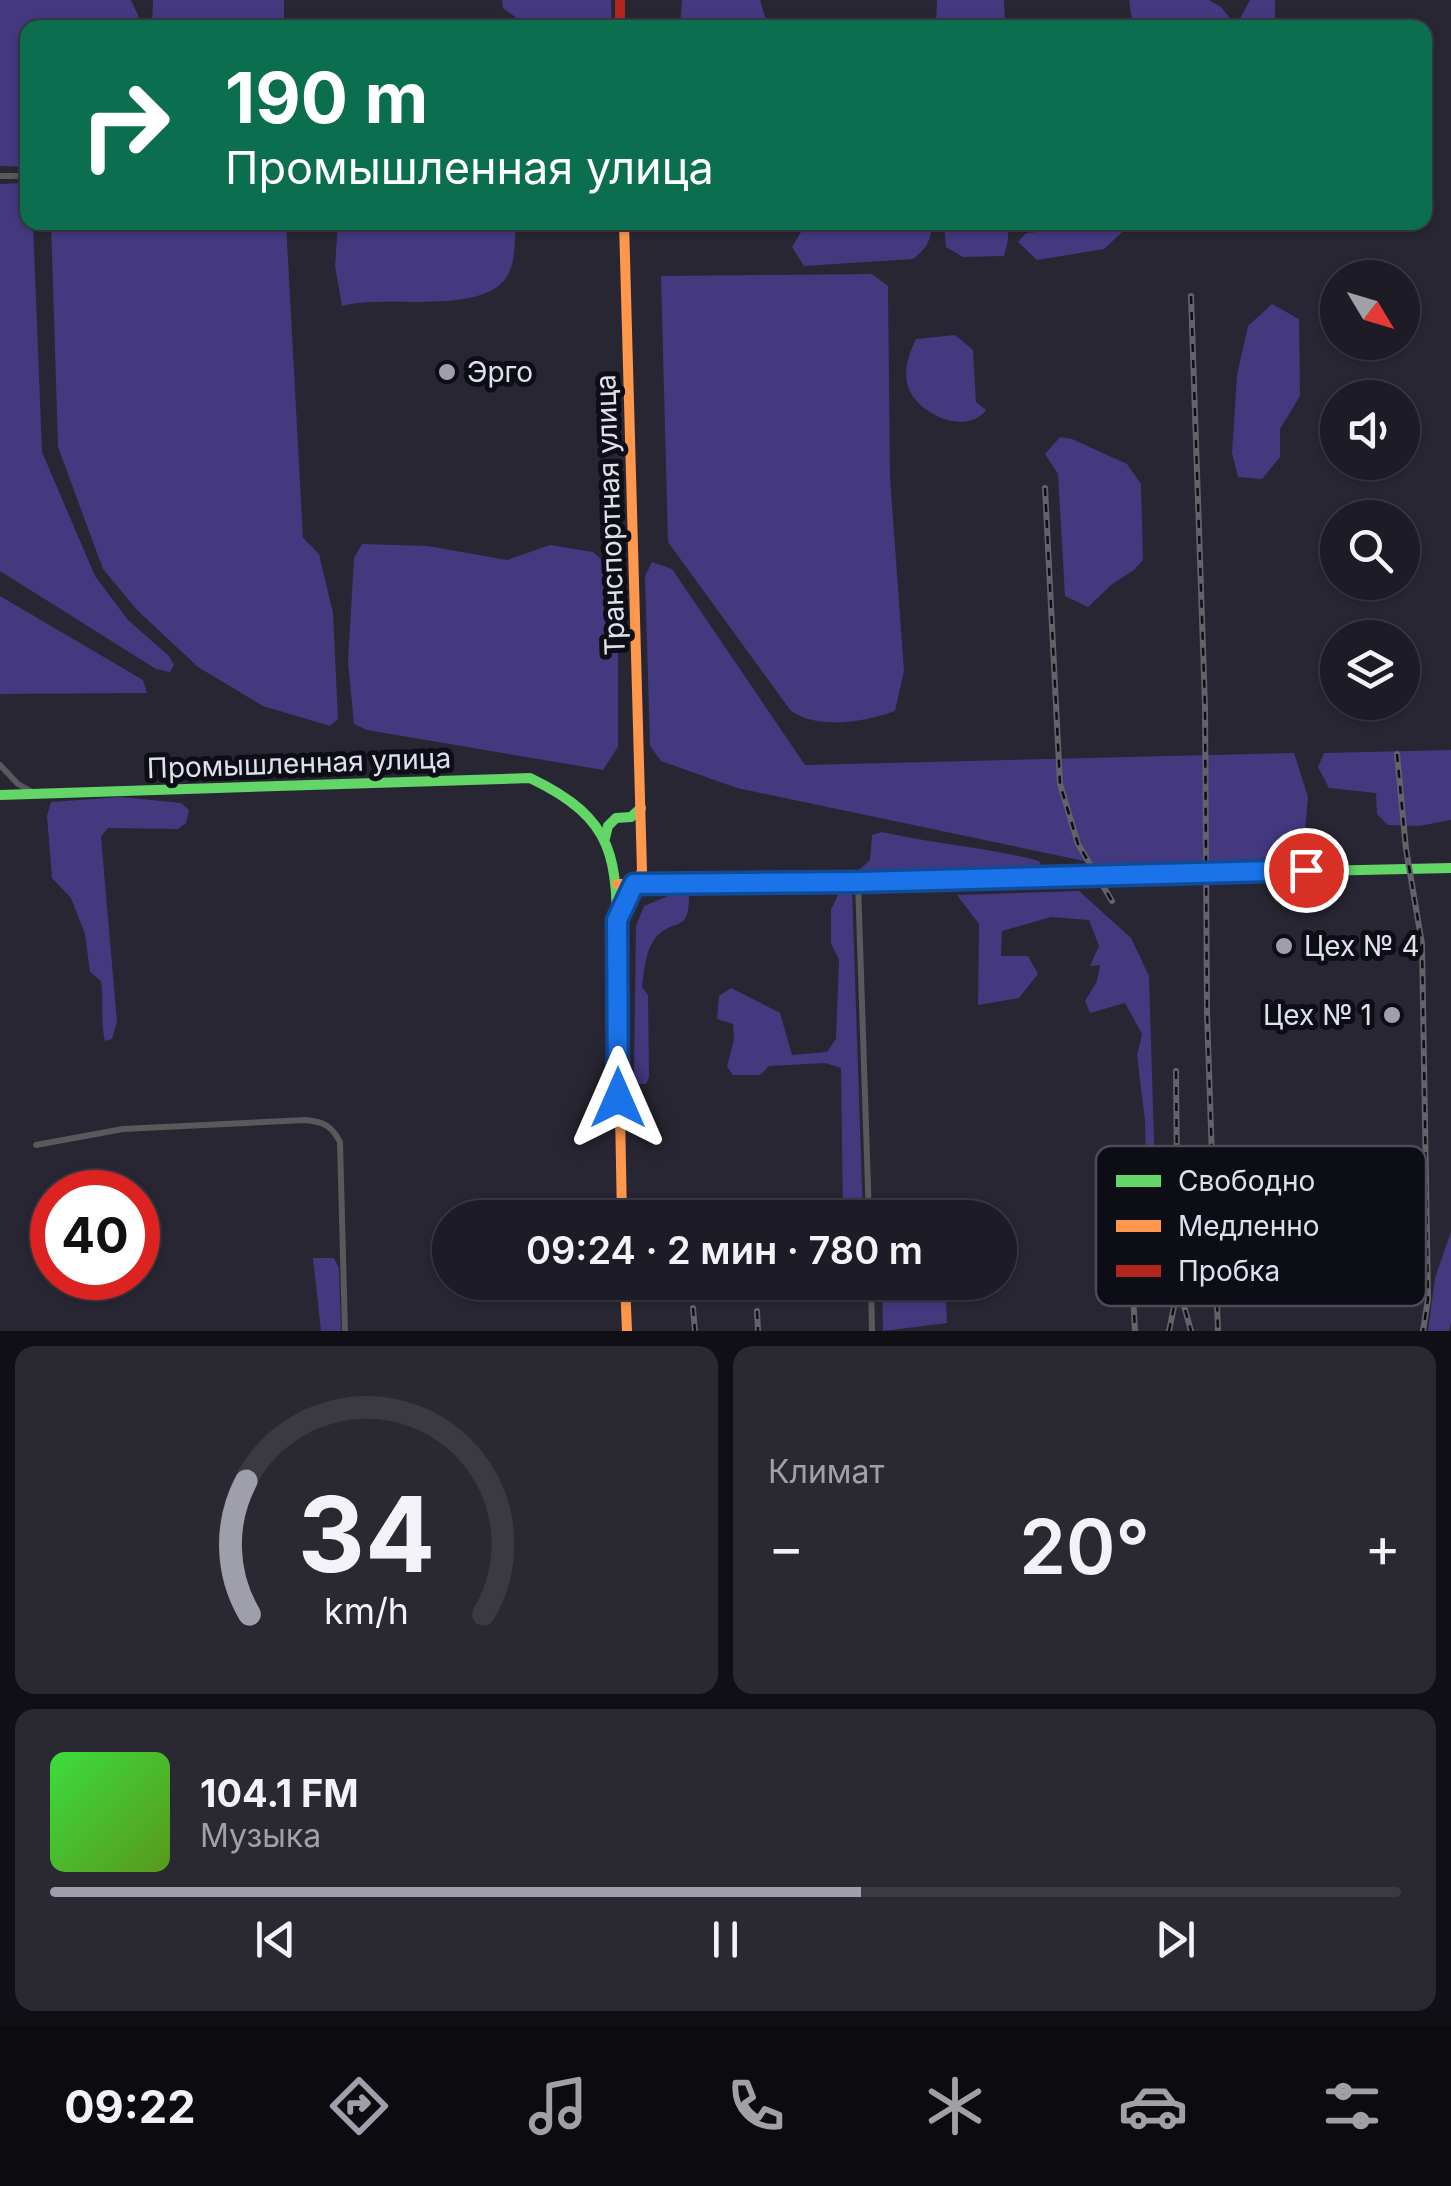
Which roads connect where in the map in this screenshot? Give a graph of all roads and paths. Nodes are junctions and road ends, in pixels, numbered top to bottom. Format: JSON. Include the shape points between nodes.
{"nodes":[{"id":1,"x":624,"y":230,"type":"edge"},
{"id":2,"x":0,"y":765,"type":"edge"},
{"id":3,"x":0,"y":795,"type":"edge"},
{"id":4,"x":38,"y":795,"type":"junction"},
{"id":5,"x":642,"y":807,"type":"junction"},
{"id":6,"x":587,"y":814,"type":"junction"},
{"id":7,"x":631,"y":817,"type":"junction"},
{"id":8,"x":616,"y":818,"type":"junction"},
{"id":9,"x":642,"y":826,"type":"junction"},
{"id":10,"x":605,"y":838,"type":"junction"},
{"id":11,"x":1451,"y":868,"type":"edge"},
{"id":12,"x":642,"y":871,"type":"junction"},
{"id":13,"x":858,"y":882,"type":"junction"},
{"id":14,"x":617,"y":884,"type":"junction"},
{"id":15,"x":634,"y":884,"type":"junction"},
{"id":16,"x":669,"y":885,"type":"junction"},
{"id":17,"x":617,"y":920,"type":"junction"},
{"id":18,"x":36,"y":1145,"type":"dead end"},
{"id":19,"x":621,"y":1200,"type":"edge"},
{"id":20,"x":868,"y":1200,"type":"edge"},
{"id":21,"x":626,"y":1300,"type":"edge"},
{"id":22,"x":871,"y":1300,"type":"edge"},
{"id":23,"x":346,"y":1331,"type":"edge"},
{"id":24,"x":627,"y":1331,"type":"edge"},
{"id":25,"x":872,"y":1331,"type":"edge"}],
"edges":[{"from":1,"to":5,"type":"street","name":"Транспортная улица"},
{"from":2,"to":4,"type":"street"},
{"from":3,"to":4,"type":"street","name":"Промышленная улица"},
{"from":4,"to":6,"type":"street","name":"Промышленная улица","via":[[530,778]]},
{"from":5,"to":7,"type":"street"},
{"from":5,"to":9,"type":"street","name":"Транспортная улица"},
{"from":6,"to":8,"type":"street"},
{"from":6,"to":10,"type":"street","name":"Промышленная улица"},
{"from":7,"to":8,"type":"street"},
{"from":7,"to":9,"type":"street"},
{"from":8,"to":10,"type":"street"},
{"from":9,"to":12,"type":"street","name":"Транспортная улица"},
{"from":10,"to":14,"type":"street"},
{"from":11,"to":13,"type":"street"},
{"from":12,"to":15,"type":"street"},
{"from":12,"to":16,"type":"street"},
{"from":13,"to":16,"type":"street"},
{"from":13,"to":20,"type":"street"},
{"from":14,"to":15,"type":"street"},
{"from":14,"to":17,"type":"street"},
{"from":15,"to":16,"type":"street"},
{"from":15,"to":17,"type":"street"},
{"from":17,"to":19,"type":"street"},
{"from":18,"to":23,"type":"street","via":[[123,1129],[321,1122],[340,1142]]},
{"from":21,"to":24,"type":"street"},
{"from":22,"to":25,"type":"street"}]}
